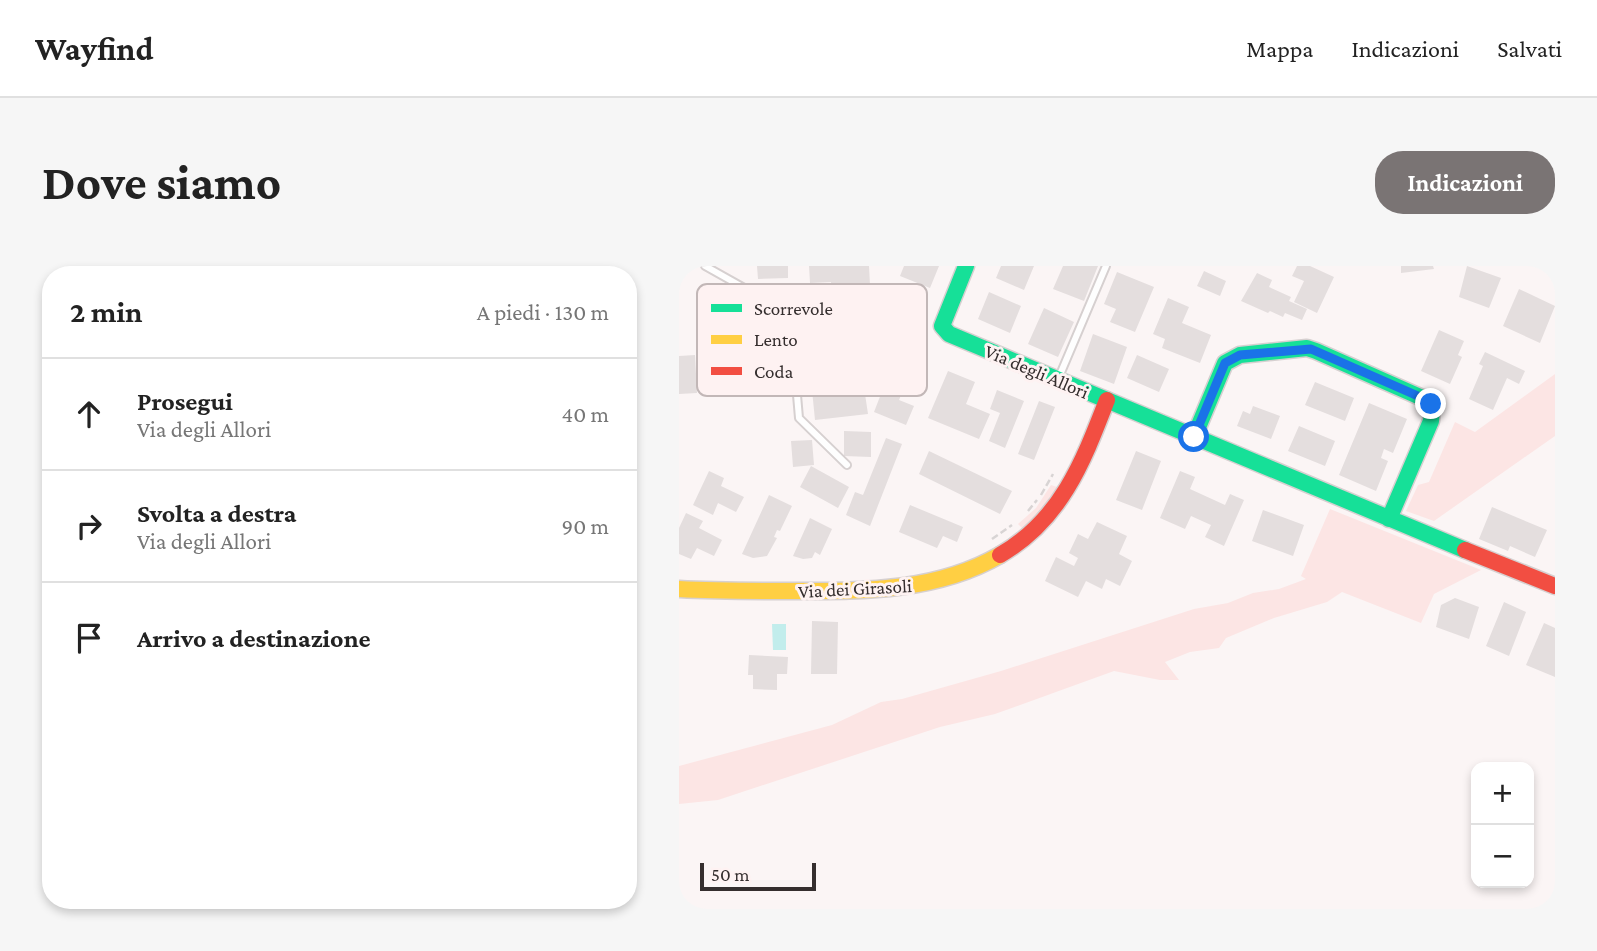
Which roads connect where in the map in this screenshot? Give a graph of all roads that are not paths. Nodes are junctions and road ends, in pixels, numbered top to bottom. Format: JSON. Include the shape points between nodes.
{"nodes":[{"id":1,"x":705,"y":266,"type":"edge"},
{"id":2,"x":966,"y":266,"type":"edge"},
{"id":3,"x":1106,"y":266,"type":"edge"},
{"id":4,"x":737,"y":284,"type":"edge"},
{"id":5,"x":1058,"y":379,"type":"junction"},
{"id":6,"x":797,"y":396,"type":"edge"},
{"id":7,"x":1107,"y":400,"type":"junction"},
{"id":8,"x":1194,"y":437,"type":"junction"},
{"id":9,"x":847,"y":465,"type":"dead end"},
{"id":10,"x":1389,"y":519,"type":"junction"},
{"id":11,"x":1555,"y":586,"type":"edge"},
{"id":12,"x":679,"y":589,"type":"edge"}],
"edges":[{"from":1,"to":4,"type":"lane"},
{"from":2,"to":5,"type":"street","name":"Via degli Allori","via":[[944,320],[944,332]]},
{"from":3,"to":5,"type":"lane"},
{"from":5,"to":7,"type":"street","name":"Via degli Allori"},
{"from":6,"to":9,"type":"lane","via":[[799,418]]},
{"from":7,"to":8,"type":"street","name":"Via degli Allori"},
{"from":7,"to":12,"type":"street","name":"Via dei Girasoli","via":[[1072,482],[1059,501],[1023,539],[974,570],[929,584],[881,591]]},
{"from":8,"to":10,"type":"street","name":"Via degli Allori"},
{"from":8,"to":10,"type":"street","via":[[1230,359],[1307,348],[1316,351],[1431,404],[1430,421]]},
{"from":10,"to":11,"type":"street","name":"Via degli Allori"}]}
